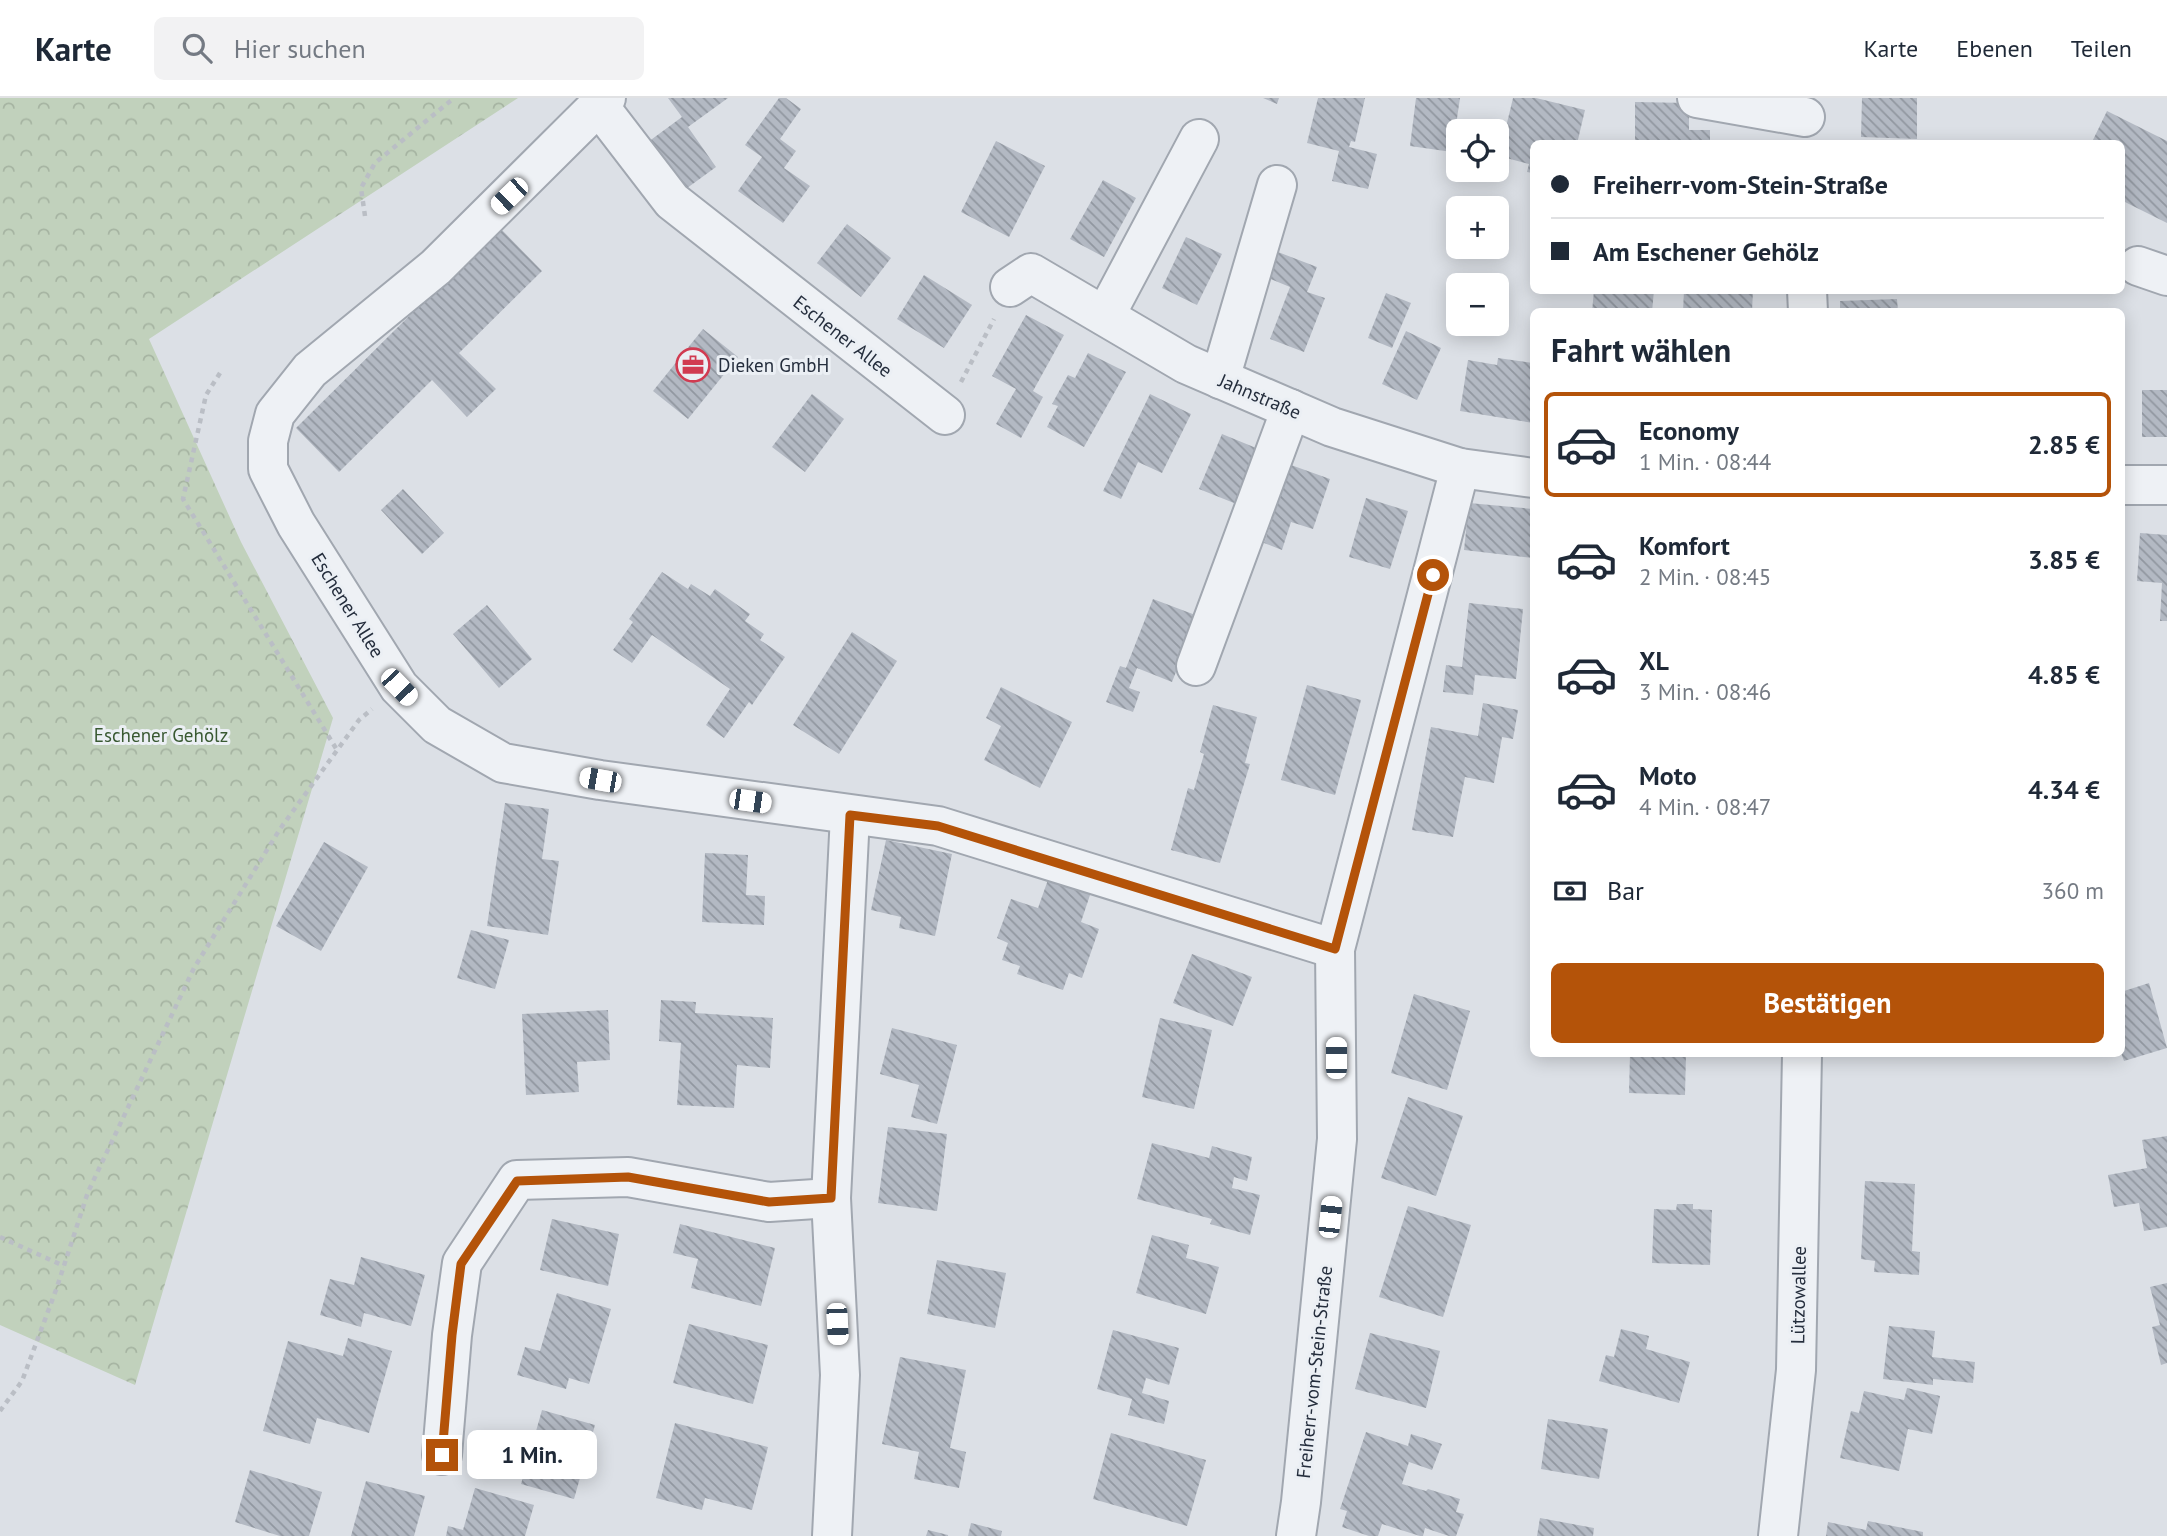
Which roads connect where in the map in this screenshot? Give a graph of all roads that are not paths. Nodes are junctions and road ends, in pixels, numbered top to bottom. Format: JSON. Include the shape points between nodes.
{"nodes":[{"id":1,"x":1697,"y":98,"type":"edge"},
{"id":2,"x":603,"y":102,"type":"edge"},
{"id":3,"x":1805,"y":120,"type":"edge"},
{"id":4,"x":1199,"y":139,"type":"dead end"},
{"id":5,"x":1277,"y":185,"type":"dead end"},
{"id":6,"x":1010,"y":287,"type":"road end"},
{"id":7,"x":1105,"y":316,"type":"junction"},
{"id":8,"x":1220,"y":379,"type":"junction"},
{"id":9,"x":1291,"y":409,"type":"junction"},
{"id":10,"x":944,"y":415,"type":"road end"},
{"id":11,"x":1461,"y":468,"type":"junction"},
{"id":12,"x":1530,"y":478,"type":"edge"},
{"id":13,"x":2125,"y":485,"type":"edge"},
{"id":14,"x":2167,"y":485,"type":"edge"},
{"id":15,"x":1196,"y":666,"type":"dead end"},
{"id":16,"x":850,"y":815,"type":"junction"},
{"id":17,"x":1335,"y":949,"type":"junction"},
{"id":18,"x":1802,"y":1057,"type":"edge"},
{"id":19,"x":831,"y":1198,"type":"junction"},
{"id":20,"x":442,"y":1455,"type":"dead end"},
{"id":21,"x":832,"y":1536,"type":"edge"},
{"id":22,"x":1296,"y":1536,"type":"edge"},
{"id":23,"x":1778,"y":1536,"type":"edge"}],
"edges":[{"from":1,"to":3,"type":"street"},
{"from":2,"to":10,"type":"street","name":"Eschener Allee","via":[[673,201]]},
{"from":2,"to":16,"type":"street","name":"Eschener Allee","via":[[436,267],[310,370],[275,414],[268,441],[268,469],[296,524],[399,687],[437,725],[503,763]]},
{"from":4,"to":7,"type":"street"},
{"from":5,"to":8,"type":"street"},
{"from":6,"to":7,"type":"street","name":"Jahnstraße","via":[[1031,273]]},
{"from":7,"to":8,"type":"street","name":"Jahnstraße"},
{"from":8,"to":9,"type":"street","name":"Jahnstraße"},
{"from":9,"to":11,"type":"street","name":"Jahnstraße","via":[[1332,427]]},
{"from":9,"to":15,"type":"street"},
{"from":11,"to":12,"type":"street","name":"Jahnstraße"},
{"from":11,"to":17,"type":"street","name":"Freiherr-vom-Stein-Straße"},
{"from":13,"to":14,"type":"street"},
{"from":16,"to":17,"type":"street","name":"Eschener Allee","via":[[938,826]]},
{"from":16,"to":19,"type":"street"},
{"from":17,"to":22,"type":"street","name":"Freiherr-vom-Stein-Straße","via":[[1337,1139]]},
{"from":18,"to":23,"type":"street","name":"Lützowallee","via":[[1796,1370]]},
{"from":19,"to":20,"type":"street","via":[[769,1202],[628,1177],[517,1181],[461,1264]]},
{"from":19,"to":21,"type":"street","via":[[840,1375]]}]}
